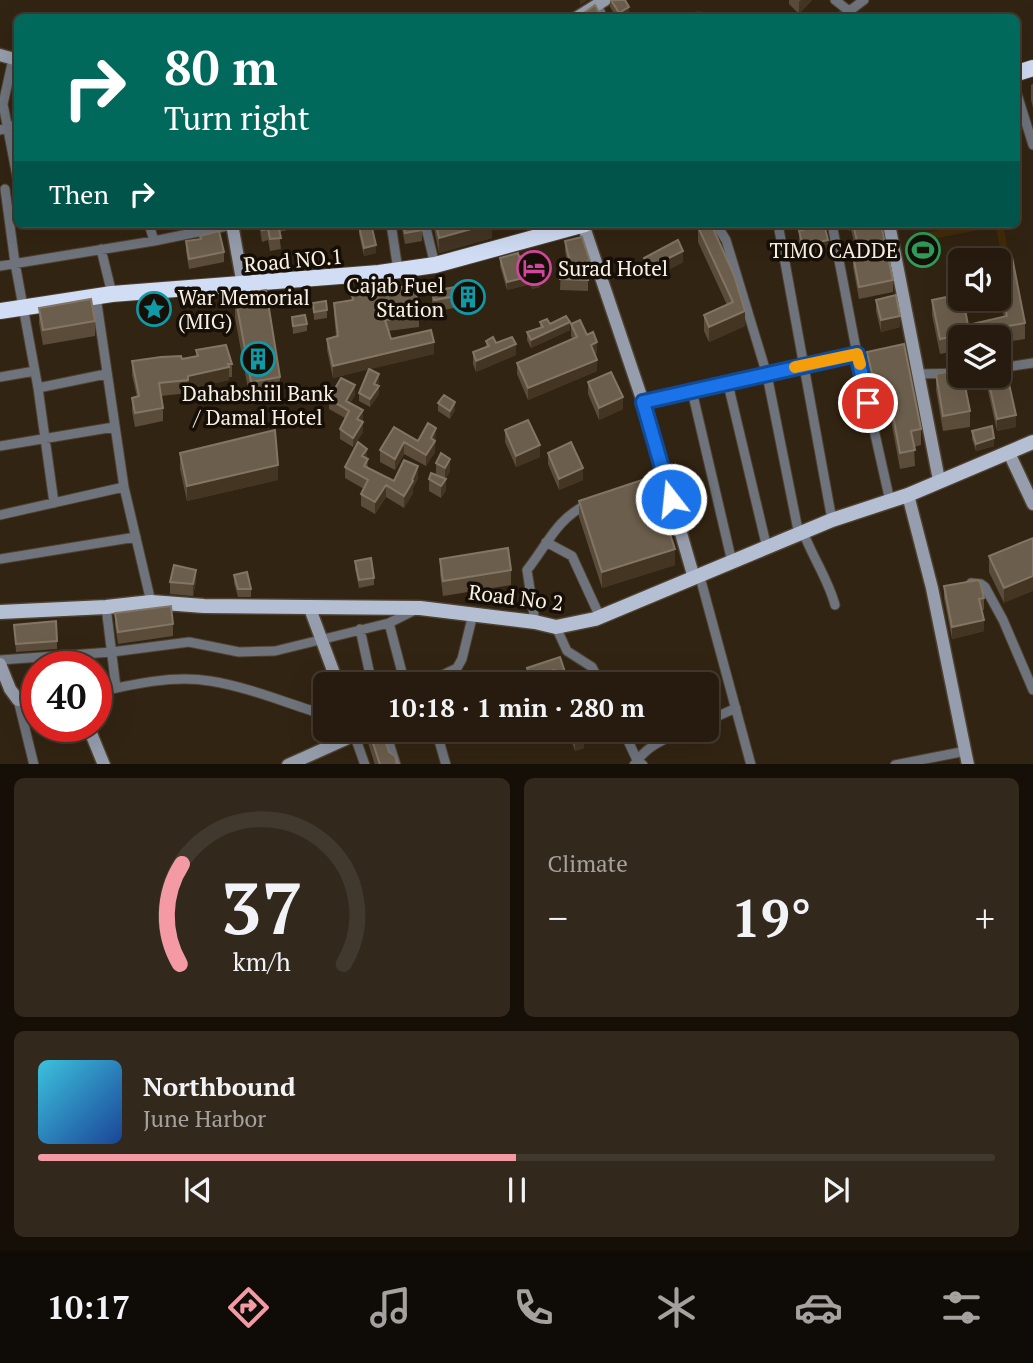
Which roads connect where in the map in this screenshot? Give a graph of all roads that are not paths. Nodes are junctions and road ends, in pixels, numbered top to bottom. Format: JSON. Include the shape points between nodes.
{"nodes":[{"id":1,"x":835,"y":0,"type":"edge"},
{"id":2,"x":864,"y":0,"type":"edge"},
{"id":3,"x":601,"y":2,"type":"edge"},
{"id":4,"x":849,"y":12,"type":"junction"},
{"id":5,"x":582,"y":14,"type":"edge"},
{"id":6,"x":846,"y":14,"type":"edge"},
{"id":7,"x":10,"y":58,"type":"edge"},
{"id":8,"x":1,"y":104,"type":"edge"},
{"id":9,"x":1020,"y":104,"type":"edge"},
{"id":10,"x":3,"y":128,"type":"edge"},
{"id":11,"x":1033,"y":145,"type":"edge"},
{"id":12,"x":14,"y":168,"type":"edge"},
{"id":13,"x":3,"y":190,"type":"edge"},
{"id":14,"x":150,"y":228,"type":"edge"},
{"id":15,"x":218,"y":228,"type":"edge"},
{"id":16,"x":233,"y":228,"type":"edge"},
{"id":17,"x":392,"y":228,"type":"edge"},
{"id":18,"x":426,"y":228,"type":"edge"},
{"id":19,"x":569,"y":228,"type":"edge"},
{"id":20,"x":585,"y":228,"type":"edge"},
{"id":21,"x":720,"y":228,"type":"edge"},
{"id":22,"x":779,"y":228,"type":"edge"},
{"id":23,"x":833,"y":228,"type":"edge"},
{"id":24,"x":890,"y":228,"type":"edge"},
{"id":25,"x":5,"y":229,"type":"edge"},
{"id":26,"x":153,"y":242,"type":"junction"},
{"id":27,"x":101,"y":249,"type":"junction"},
{"id":28,"x":15,"y":263,"type":"junction"},
{"id":29,"x":435,"y":265,"type":"junction"},
{"id":30,"x":0,"y":266,"type":"edge"},
{"id":31,"x":398,"y":271,"type":"junction"},
{"id":32,"x":243,"y":285,"type":"junction"},
{"id":33,"x":112,"y":294,"type":"junction"},
{"id":34,"x":96,"y":297,"type":"junction"},
{"id":35,"x":23,"y":307,"type":"junction"},
{"id":36,"x":0,"y":311,"type":"edge"},
{"id":37,"x":857,"y":354,"type":"junction"},
{"id":38,"x":1033,"y":363,"type":"edge"},
{"id":39,"x":804,"y":365,"type":"junction"},
{"id":40,"x":1011,"y":366,"type":"edge"},
{"id":41,"x":35,"y":371,"type":"junction"},
{"id":42,"x":948,"y":373,"type":"edge"},
{"id":43,"x":106,"y":374,"type":"junction"},
{"id":44,"x":918,"y":374,"type":"junction"},
{"id":45,"x":767,"y":375,"type":"junction"},
{"id":46,"x":0,"y":377,"type":"edge"},
{"id":47,"x":728,"y":384,"type":"junction"},
{"id":48,"x":38,"y":388,"type":"junction"},
{"id":49,"x":692,"y":391,"type":"junction"},
{"id":50,"x":643,"y":402,"type":"junction"},
{"id":51,"x":114,"y":427,"type":"junction"},
{"id":52,"x":46,"y":439,"type":"junction"},
{"id":53,"x":1033,"y":442,"type":"edge"},
{"id":54,"x":0,"y":446,"type":"edge"},
{"id":55,"x":1009,"y":453,"type":"junction"},
{"id":56,"x":939,"y":481,"type":"junction"},
{"id":57,"x":124,"y":487,"type":"junction"},
{"id":58,"x":908,"y":495,"type":"junction"},
{"id":59,"x":890,"y":501,"type":"junction"},
{"id":60,"x":594,"y":502,"type":"edge"},
{"id":61,"x":54,"y":503,"type":"junction"},
{"id":62,"x":1033,"y":504,"type":"edge"},
{"id":63,"x":0,"y":514,"type":"edge"},
{"id":64,"x":832,"y":520,"type":"junction"},
{"id":65,"x":801,"y":535,"type":"junction"},
{"id":66,"x":136,"y":537,"type":"junction"},
{"id":67,"x":546,"y":542,"type":"junction"},
{"id":68,"x":767,"y":548,"type":"junction"},
{"id":69,"x":0,"y":559,"type":"edge"},
{"id":70,"x":732,"y":562,"type":"junction"},
{"id":71,"x":697,"y":577,"type":"junction"},
{"id":72,"x":965,"y":584,"type":"edge"},
{"id":73,"x":151,"y":602,"type":"junction"},
{"id":74,"x":835,"y":604,"type":"dead end"},
{"id":75,"x":309,"y":606,"type":"junction"},
{"id":76,"x":106,"y":607,"type":"junction"},
{"id":77,"x":420,"y":608,"type":"junction"},
{"id":78,"x":0,"y":612,"type":"edge"},
{"id":79,"x":473,"y":614,"type":"junction"},
{"id":80,"x":600,"y":617,"type":"junction"},
{"id":81,"x":535,"y":621,"type":"junction"},
{"id":82,"x":389,"y":623,"type":"junction"},
{"id":83,"x":556,"y":627,"type":"junction"},
{"id":84,"x":360,"y":629,"type":"junction"},
{"id":85,"x":321,"y":638,"type":"junction"},
{"id":86,"x":112,"y":651,"type":"edge"},
{"id":87,"x":112,"y":652,"type":"joint"},
{"id":88,"x":21,"y":660,"type":"edge"},
{"id":89,"x":0,"y":662,"type":"edge"},
{"id":90,"x":334,"y":672,"type":"edge"},
{"id":91,"x":369,"y":672,"type":"edge"},
{"id":92,"x":402,"y":672,"type":"edge"},
{"id":93,"x":449,"y":672,"type":"edge"},
{"id":94,"x":595,"y":672,"type":"edge"},
{"id":95,"x":116,"y":688,"type":"junction"},
{"id":96,"x":112,"y":689,"type":"edge"},
{"id":97,"x":5,"y":690,"type":"edge"},
{"id":98,"x":1033,"y":690,"type":"edge"},
{"id":99,"x":18,"y":700,"type":"junction"},
{"id":100,"x":21,"y":700,"type":"edge"},
{"id":101,"x":736,"y":708,"type":"junction"},
{"id":102,"x":313,"y":711,"type":"edge"},
{"id":103,"x":719,"y":715,"type":"edge"},
{"id":104,"x":95,"y":742,"type":"edge"},
{"id":105,"x":339,"y":742,"type":"edge"},
{"id":106,"x":357,"y":742,"type":"edge"},
{"id":107,"x":389,"y":742,"type":"edge"},
{"id":108,"x":439,"y":742,"type":"edge"},
{"id":109,"x":628,"y":742,"type":"edge"},
{"id":110,"x":657,"y":742,"type":"edge"},
{"id":111,"x":965,"y":751,"type":"junction"},
{"id":112,"x":638,"y":763,"type":"edge"},
{"id":113,"x":34,"y":764,"type":"edge"},
{"id":114,"x":104,"y":764,"type":"edge"},
{"id":115,"x":290,"y":764,"type":"edge"},
{"id":116,"x":365,"y":764,"type":"edge"},
{"id":117,"x":396,"y":764,"type":"edge"},
{"id":118,"x":446,"y":764,"type":"edge"},
{"id":119,"x":751,"y":764,"type":"edge"},
{"id":120,"x":900,"y":764,"type":"edge"},
{"id":121,"x":968,"y":764,"type":"edge"}],
"edges":[{"from":1,"to":4,"type":"street"},
{"from":2,"to":4,"type":"street"},
{"from":3,"to":5,"type":"street"},
{"from":4,"to":6,"type":"street"},
{"from":7,"to":8,"type":"street"},
{"from":8,"to":10,"type":"street"},
{"from":9,"to":11,"type":"street"},
{"from":10,"to":12,"type":"street"},
{"from":13,"to":25,"type":"street"},
{"from":14,"to":26,"type":"street"},
{"from":15,"to":26,"type":"street"},
{"from":16,"to":32,"type":"street"},
{"from":17,"to":31,"type":"street"},
{"from":18,"to":29,"type":"street"},
{"from":19,"to":29,"type":"highway","name":"Road NO.1"},
{"from":20,"to":50,"type":"street"},
{"from":21,"to":45,"type":"street"},
{"from":22,"to":39,"type":"street"},
{"from":23,"to":37,"type":"street"},
{"from":24,"to":44,"type":"street"},
{"from":25,"to":28,"type":"street"},
{"from":26,"to":27,"type":"street"},
{"from":27,"to":28,"type":"street"},
{"from":27,"to":33,"type":"street"},
{"from":28,"to":30,"type":"street"},
{"from":28,"to":35,"type":"street"},
{"from":29,"to":31,"type":"highway","name":"Road NO.1"},
{"from":31,"to":32,"type":"highway","name":"Road NO.1"},
{"from":32,"to":33,"type":"highway","name":"Road NO.1"},
{"from":33,"to":34,"type":"highway","name":"Road NO.1"},
{"from":34,"to":35,"type":"highway","name":"Road NO.1"},
{"from":34,"to":43,"type":"street"},
{"from":35,"to":36,"type":"highway","name":"Road NO.1"},
{"from":35,"to":41,"type":"street"},
{"from":37,"to":39,"type":"street"},
{"from":37,"to":59,"type":"street"},
{"from":38,"to":40,"type":"street"},
{"from":39,"to":45,"type":"street"},
{"from":39,"to":64,"type":"street"},
{"from":41,"to":46,"type":"street"},
{"from":41,"to":48,"type":"street"},
{"from":42,"to":44,"type":"street"},
{"from":43,"to":48,"type":"street"},
{"from":43,"to":51,"type":"street"},
{"from":44,"to":56,"type":"street"},
{"from":45,"to":47,"type":"street"},
{"from":45,"to":65,"type":"street"},
{"from":47,"to":49,"type":"street"},
{"from":47,"to":68,"type":"street"},
{"from":48,"to":52,"type":"street"},
{"from":49,"to":50,"type":"street"},
{"from":49,"to":70,"type":"street"},
{"from":50,"to":71,"type":"street","via":[[658,475]]},
{"from":51,"to":52,"type":"street"},
{"from":51,"to":57,"type":"street"},
{"from":52,"to":54,"type":"street"},
{"from":52,"to":61,"type":"street"},
{"from":53,"to":55,"type":"main road","name":"Road No 2"},
{"from":55,"to":56,"type":"main road","name":"Road No 2"},
{"from":55,"to":62,"type":"street"},
{"from":56,"to":58,"type":"main road","name":"Road No 2"},
{"from":57,"to":61,"type":"street"},
{"from":57,"to":66,"type":"street"},
{"from":58,"to":59,"type":"main road","name":"Road No 2"},
{"from":58,"to":111,"type":"street","via":[[937,588]]},
{"from":59,"to":64,"type":"main road","name":"Road No 2"},
{"from":60,"to":67,"type":"street","via":[[566,517]]},
{"from":61,"to":63,"type":"street"},
{"from":64,"to":65,"type":"main road","name":"Road No 2"},
{"from":65,"to":68,"type":"main road","name":"Road No 2"},
{"from":65,"to":74,"type":"street","via":[[825,575]]},
{"from":66,"to":69,"type":"street"},
{"from":66,"to":73,"type":"street"},
{"from":67,"to":80,"type":"street","via":[[572,556]]},
{"from":67,"to":81,"type":"street","via":[[527,570]]},
{"from":68,"to":70,"type":"main road","name":"Road No 2"},
{"from":70,"to":71,"type":"main road","name":"Road No 2"},
{"from":71,"to":80,"type":"main road","name":"Road No 2"},
{"from":71,"to":101,"type":"street"},
{"from":72,"to":98,"type":"street","via":[[985,587]]},
{"from":73,"to":75,"type":"main road","name":"Road No 2"},
{"from":73,"to":76,"type":"main road","name":"Road No 2"},
{"from":75,"to":77,"type":"main road","name":"Road No 2"},
{"from":75,"to":85,"type":"street"},
{"from":76,"to":78,"type":"main road","name":"Road No 2"},
{"from":76,"to":86,"type":"street"},
{"from":77,"to":79,"type":"main road","name":"Road No 2"},
{"from":77,"to":82,"type":"street"},
{"from":79,"to":81,"type":"main road","name":"Road No 2"},
{"from":79,"to":93,"type":"street","via":[[463,659]]},
{"from":80,"to":83,"type":"main road","name":"Road No 2"},
{"from":81,"to":83,"type":"main road","name":"Road No 2"},
{"from":82,"to":84,"type":"street"},
{"from":82,"to":92,"type":"street"},
{"from":83,"to":94,"type":"street","via":[[567,650]]},
{"from":84,"to":85,"type":"street"},
{"from":84,"to":91,"type":"street"},
{"from":85,"to":87,"type":"street","via":[[275,651],[239,652],[189,642]]},
{"from":85,"to":90,"type":"street"},
{"from":87,"to":95,"type":"street"},
{"from":88,"to":89,"type":"street"},
{"from":89,"to":97,"type":"street"},
{"from":95,"to":96,"type":"street"},
{"from":95,"to":102,"type":"street","via":[[183,679],[208,681]]},
{"from":97,"to":99,"type":"street"},
{"from":99,"to":100,"type":"street"},
{"from":99,"to":113,"type":"street"},
{"from":101,"to":103,"type":"street"},
{"from":101,"to":119,"type":"street"},
{"from":104,"to":114,"type":"street"},
{"from":105,"to":115,"type":"street"},
{"from":106,"to":116,"type":"street"},
{"from":107,"to":117,"type":"street"},
{"from":108,"to":118,"type":"street"},
{"from":109,"to":112,"type":"street"},
{"from":110,"to":112,"type":"street"},
{"from":111,"to":120,"type":"street"},
{"from":111,"to":121,"type":"street"}]}
